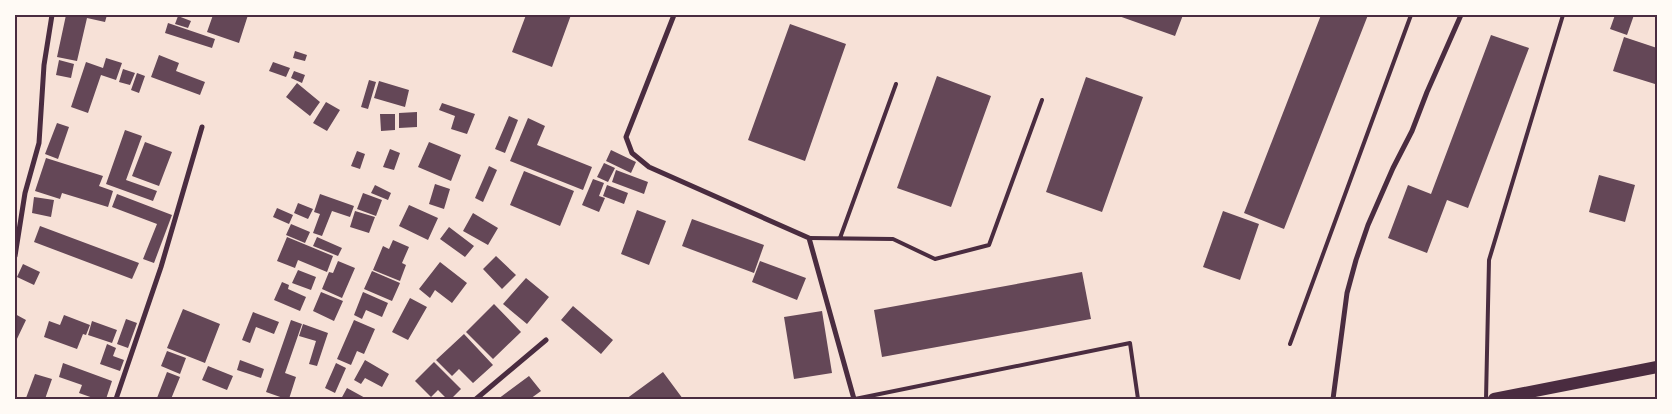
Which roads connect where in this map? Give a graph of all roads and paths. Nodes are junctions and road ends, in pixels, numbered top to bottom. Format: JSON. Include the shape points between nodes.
{"nodes":[{"id":1,"x":52,"y":15,"type":"edge"},
{"id":2,"x":674,"y":15,"type":"edge"},
{"id":3,"x":1411,"y":15,"type":"edge"},
{"id":4,"x":1462,"y":15,"type":"edge"},
{"id":5,"x":1563,"y":15,"type":"edge"},
{"id":6,"x":896,"y":84,"type":"dead end"},
{"id":7,"x":1042,"y":100,"type":"dead end"},
{"id":8,"x":202,"y":127,"type":"dead end"},
{"id":9,"x":809,"y":238,"type":"junction"},
{"id":10,"x":840,"y":238,"type":"junction"},
{"id":11,"x":15,"y":256,"type":"edge"},
{"id":12,"x":546,"y":340,"type":"dead end"},
{"id":13,"x":1290,"y":344,"type":"dead end"},
{"id":14,"x":1657,"y":367,"type":"edge"},
{"id":15,"x":116,"y":399,"type":"edge"},
{"id":16,"x":476,"y":399,"type":"edge"},
{"id":17,"x":854,"y":399,"type":"edge"},
{"id":18,"x":1138,"y":399,"type":"edge"},
{"id":19,"x":1333,"y":399,"type":"edge"},
{"id":20,"x":1486,"y":399,"type":"edge"},
{"id":21,"x":1494,"y":399,"type":"edge"}],
"edges":[{"from":1,"to":11,"type":"street","via":[[44,65],[39,143],[25,193]]},
{"from":2,"to":9,"type":"street","via":[[626,137],[632,153],[649,168]]},
{"from":3,"to":13,"type":"lane"},
{"from":4,"to":19,"type":"street","via":[[1368,225],[1356,260],[1347,293]]},
{"from":5,"to":20,"type":"lane","via":[[1489,260]]},
{"from":6,"to":10,"type":"lane"},
{"from":7,"to":10,"type":"lane","via":[[989,245],[935,259],[893,239]]},
{"from":8,"to":15,"type":"street","via":[[161,267]]},
{"from":9,"to":10,"type":"lane"},
{"from":9,"to":17,"type":"street"},
{"from":12,"to":16,"type":"street"},
{"from":14,"to":21,"type":"main road"},
{"from":17,"to":18,"type":"lane","via":[[1130,343]]}]}
